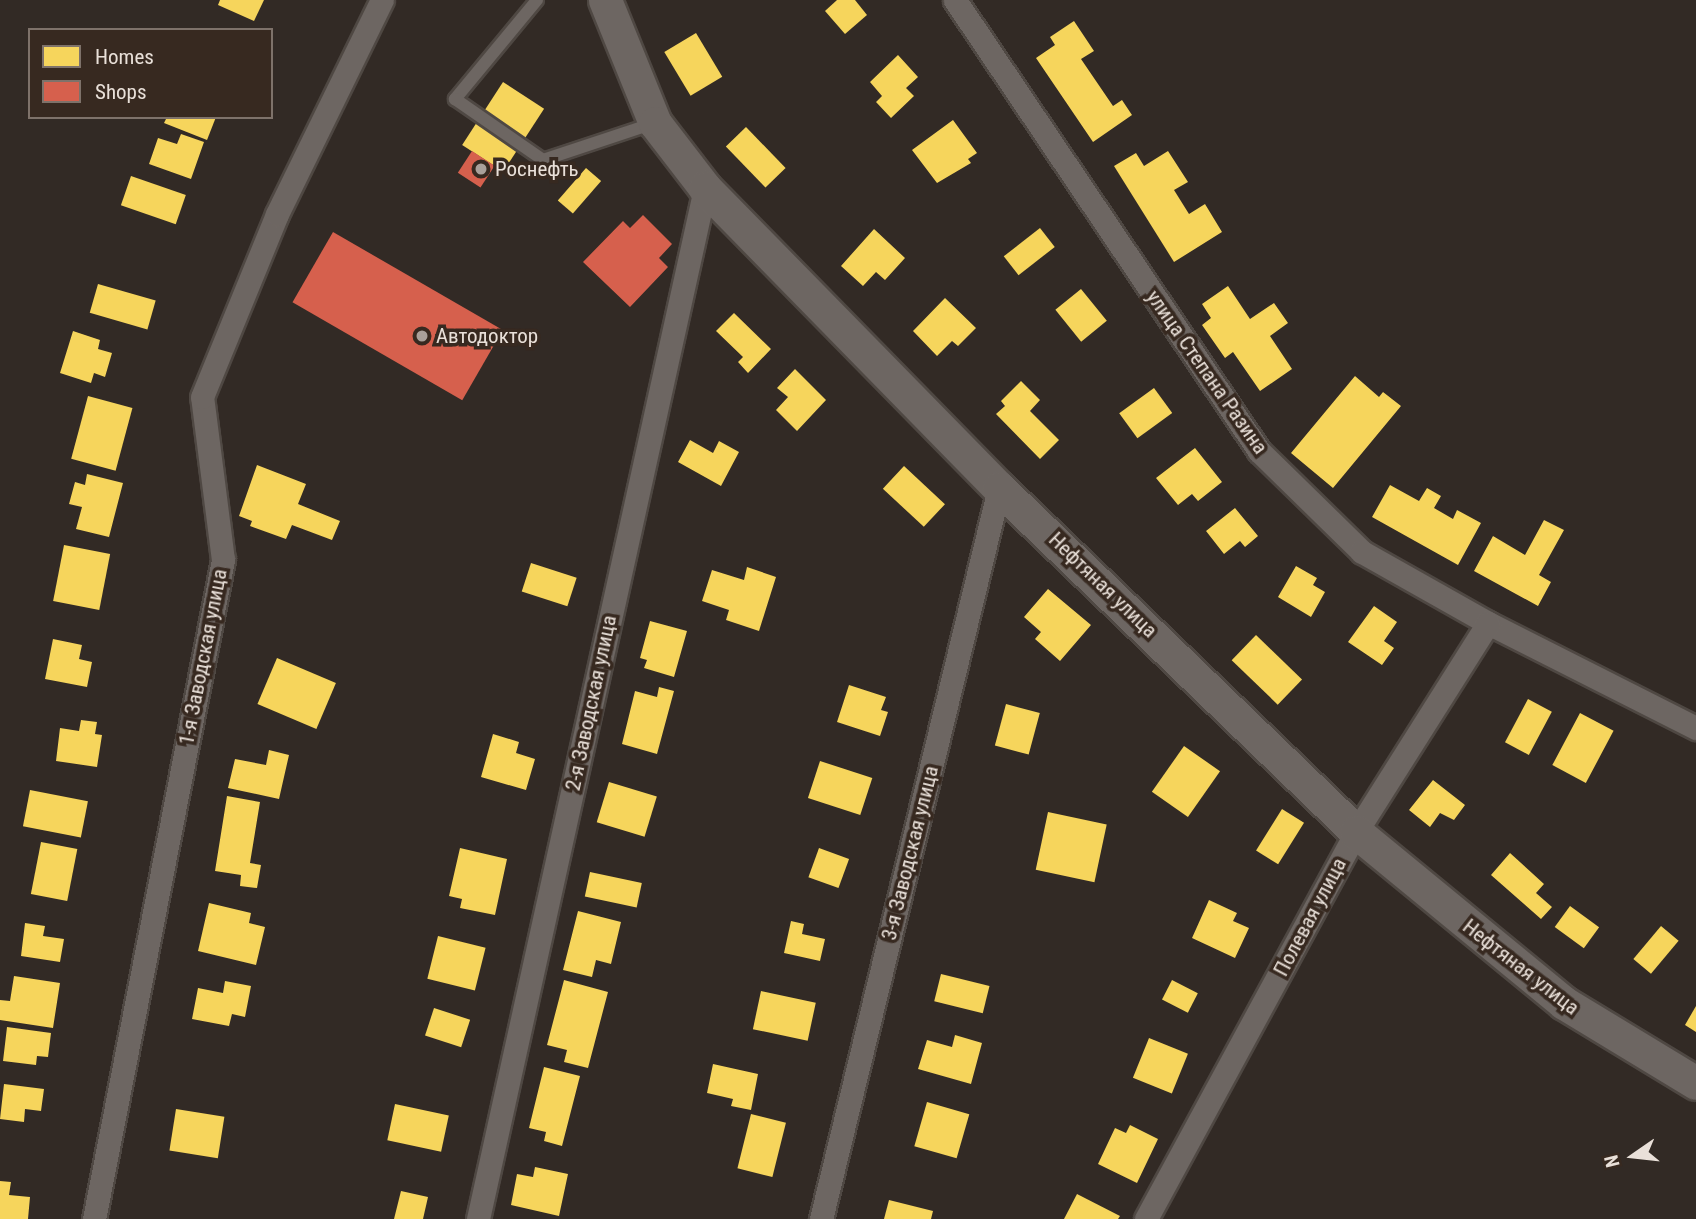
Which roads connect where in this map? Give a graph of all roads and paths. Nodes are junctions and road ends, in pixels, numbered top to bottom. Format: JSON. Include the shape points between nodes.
{"nodes":[{"id":1,"x":382,"y":0,"type":"edge"},
{"id":2,"x":537,"y":0,"type":"edge"},
{"id":3,"x":605,"y":0,"type":"edge"},
{"id":4,"x":955,"y":0,"type":"edge"},
{"id":5,"x":655,"y":123,"type":"junction"},
{"id":6,"x":705,"y":188,"type":"junction"},
{"id":7,"x":999,"y":488,"type":"junction"},
{"id":8,"x":1488,"y":623,"type":"junction"},
{"id":9,"x":1696,"y":728,"type":"edge"},
{"id":10,"x":1356,"y":832,"type":"junction"},
{"id":11,"x":1696,"y":1083,"type":"edge"},
{"id":12,"x":94,"y":1219,"type":"edge"},
{"id":13,"x":478,"y":1219,"type":"edge"},
{"id":14,"x":821,"y":1219,"type":"edge"},
{"id":15,"x":1146,"y":1219,"type":"edge"}],
"edges":[{"from":1,"to":12,"type":"street","name":"1-я Заводская улица","via":[[277,214],[202,397],[223,560]]},
{"from":2,"to":5,"type":"lane","via":[[455,99],[543,160]]},
{"from":3,"to":5,"type":"main road","name":"Нефтяная улица"},
{"from":4,"to":8,"type":"street","name":"улица Степана Разина","via":[[1259,450],[1362,552]]},
{"from":5,"to":6,"type":"main road","name":"Нефтяная улица"},
{"from":6,"to":7,"type":"main road","name":"Нефтяная улица"},
{"from":6,"to":13,"type":"street","name":"2-я Заводская улица"},
{"from":7,"to":10,"type":"main road","name":"Нефтяная улица"},
{"from":7,"to":14,"type":"street","name":"3-я Заводская улица"},
{"from":8,"to":9,"type":"street","name":"улица Степана Разина"},
{"from":8,"to":10,"type":"street","name":"Полевая улица"},
{"from":10,"to":11,"type":"main road","name":"Нефтяная улица","via":[[1564,1003]]},
{"from":10,"to":15,"type":"street","name":"Полевая улица"}]}
